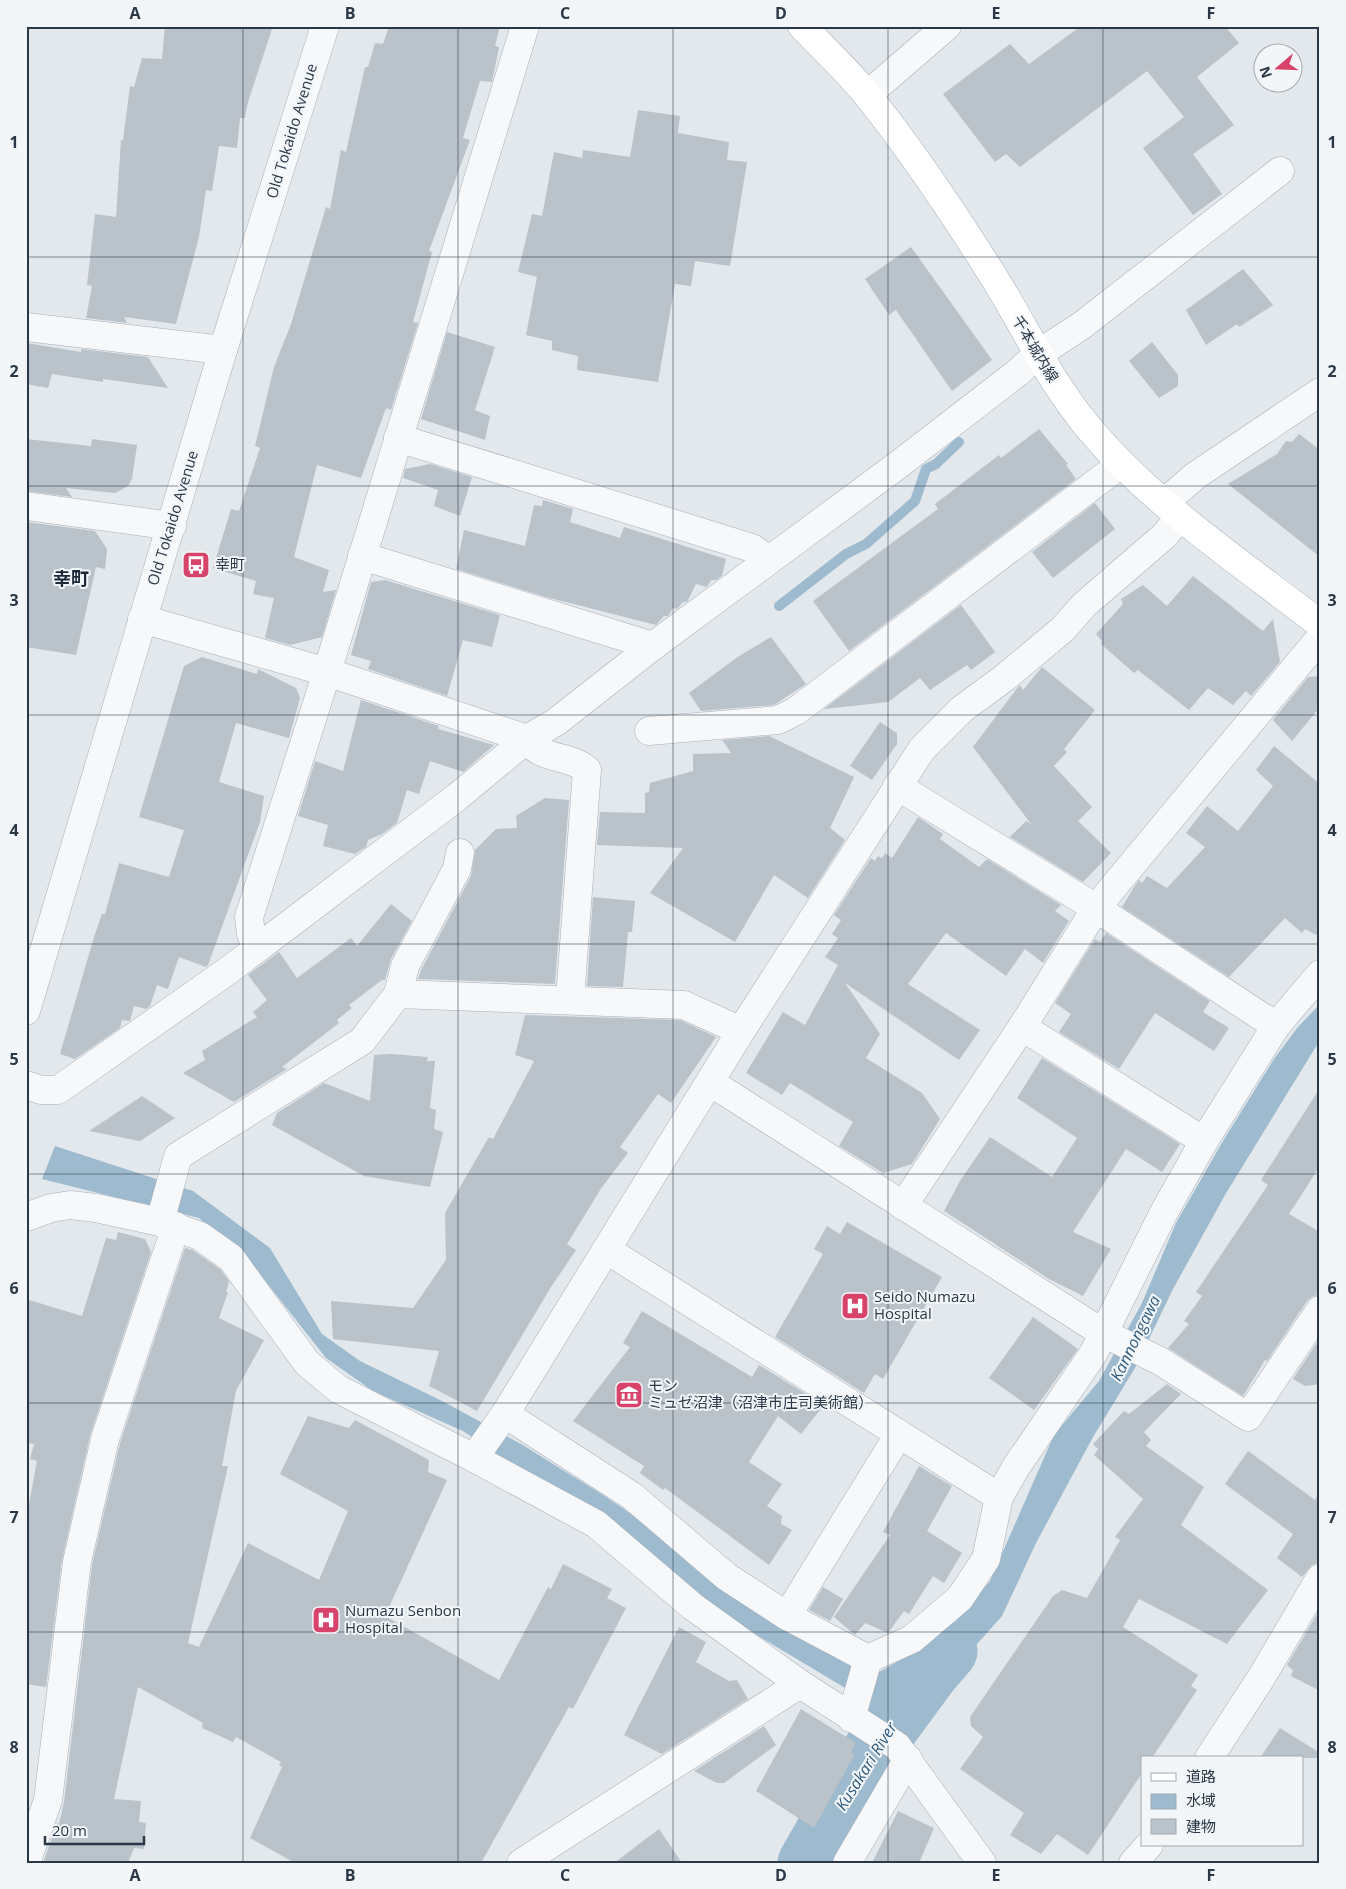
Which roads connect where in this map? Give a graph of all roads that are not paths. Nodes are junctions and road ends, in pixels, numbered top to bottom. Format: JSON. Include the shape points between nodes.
{"nodes":[{"id":1,"x":325,"y":26,"type":"edge"},
{"id":2,"x":525,"y":26,"type":"edge"},
{"id":3,"x":802,"y":26,"type":"edge"},
{"id":4,"x":947,"y":26,"type":"edge"},
{"id":5,"x":867,"y":95,"type":"junction"},
{"id":6,"x":1280,"y":171,"type":"dead end"},
{"id":7,"x":26,"y":327,"type":"edge"},
{"id":8,"x":223,"y":350,"type":"junction"},
{"id":9,"x":1038,"y":354,"type":"junction"},
{"id":10,"x":1320,"y":392,"type":"edge"},
{"id":11,"x":398,"y":438,"type":"junction"},
{"id":12,"x":1121,"y":464,"type":"junction"},
{"id":13,"x":26,"y":506,"type":"edge"},
{"id":14,"x":1172,"y":510,"type":"junction"},
{"id":15,"x":172,"y":526,"type":"junction"},
{"id":16,"x":362,"y":556,"type":"junction"},
{"id":17,"x":768,"y":559,"type":"junction"},
{"id":18,"x":142,"y":619,"type":"junction"},
{"id":19,"x":1320,"y":624,"type":"edge"},
{"id":20,"x":1320,"y":638,"type":"edge"},
{"id":21,"x":653,"y":646,"type":"junction"},
{"id":22,"x":327,"y":672,"type":"junction"},
{"id":23,"x":649,"y":730,"type":"dead end"},
{"id":24,"x":527,"y":739,"type":"junction"},
{"id":25,"x":897,"y":786,"type":"junction"},
{"id":26,"x":460,"y":853,"type":"dead end"},
{"id":27,"x":1096,"y":908,"type":"junction"},
{"id":28,"x":257,"y":948,"type":"junction"},
{"id":29,"x":1320,"y":974,"type":"edge"},
{"id":30,"x":398,"y":994,"type":"junction"},
{"id":31,"x":570,"y":999,"type":"junction"},
{"id":32,"x":26,"y":1012,"type":"edge"},
{"id":33,"x":1276,"y":1026,"type":"junction"},
{"id":34,"x":1022,"y":1027,"type":"junction"},
{"id":35,"x":741,"y":1031,"type":"junction"},
{"id":36,"x":710,"y":1082,"type":"junction"},
{"id":37,"x":26,"y":1085,"type":"edge"},
{"id":38,"x":1204,"y":1141,"type":"junction"},
{"id":39,"x":903,"y":1206,"type":"junction"},
{"id":40,"x":26,"y":1217,"type":"edge"},
{"id":41,"x":167,"y":1221,"type":"junction"},
{"id":42,"x":607,"y":1250,"type":"junction"},
{"id":43,"x":1320,"y":1310,"type":"edge"},
{"id":44,"x":1103,"y":1333,"type":"junction"},
{"id":45,"x":505,"y":1414,"type":"junction"},
{"id":46,"x":899,"y":1434,"type":"junction"},
{"id":47,"x":474,"y":1458,"type":"junction"},
{"id":48,"x":999,"y":1497,"type":"junction"},
{"id":49,"x":1320,"y":1578,"type":"edge"},
{"id":50,"x":788,"y":1616,"type":"junction"},
{"id":51,"x":868,"y":1659,"type":"junction"},
{"id":52,"x":800,"y":1684,"type":"junction"},
{"id":53,"x":851,"y":1718,"type":"junction"},
{"id":54,"x":1210,"y":1756,"type":"edge"},
{"id":55,"x":908,"y":1759,"type":"junction"},
{"id":56,"x":1149,"y":1846,"type":"edge"},
{"id":57,"x":26,"y":1863,"type":"edge"},
{"id":58,"x":521,"y":1863,"type":"edge"},
{"id":59,"x":847,"y":1863,"type":"edge"},
{"id":60,"x":982,"y":1863,"type":"edge"},
{"id":61,"x":1133,"y":1863,"type":"edge"}],
"edges":[{"from":1,"to":8,"type":"street","name":"Old Tokaido Avenue"},
{"from":2,"to":11,"type":"street"},
{"from":3,"to":5,"type":"main road","name":"千本城内線"},
{"from":4,"to":5,"type":"street"},
{"from":5,"to":9,"type":"main road","name":"千本城内線","via":[[990,272]]},
{"from":6,"to":9,"type":"street","via":[[1081,326]]},
{"from":7,"to":8,"type":"street"},
{"from":8,"to":15,"type":"street","name":"Old Tokaido Avenue"},
{"from":9,"to":12,"type":"main road","name":"千本城内線","via":[[1054,382],[1087,426]]},
{"from":9,"to":17,"type":"street","via":[[898,465]]},
{"from":10,"to":14,"type":"street","via":[[1195,476]]},
{"from":11,"to":16,"type":"street"},
{"from":11,"to":17,"type":"street","via":[[752,548]]},
{"from":12,"to":14,"type":"main road","name":"千本城内線"},
{"from":12,"to":23,"type":"street","via":[[796,711],[778,720]]},
{"from":13,"to":15,"type":"street"},
{"from":14,"to":19,"type":"main road","name":"千本城内線"},
{"from":14,"to":25,"type":"street","via":[[1164,536],[1084,605],[1063,629],[962,708],[922,749]]},
{"from":15,"to":18,"type":"street","name":"Old Tokaido Avenue"},
{"from":16,"to":21,"type":"street"},
{"from":16,"to":22,"type":"street"},
{"from":17,"to":21,"type":"street"},
{"from":18,"to":22,"type":"street"},
{"from":18,"to":32,"type":"street","name":"Old Tokaido Avenue"},
{"from":20,"to":27,"type":"street"},
{"from":21,"to":24,"type":"street","via":[[556,722]]},
{"from":22,"to":24,"type":"street"},
{"from":22,"to":28,"type":"street","via":[[249,917],[250,934]]},
{"from":24,"to":28,"type":"street","via":[[457,797]]},
{"from":24,"to":31,"type":"street","via":[[537,751],[568,758],[587,770]]},
{"from":25,"to":27,"type":"street"},
{"from":25,"to":35,"type":"street"},
{"from":26,"to":30,"type":"street","via":[[457,869],[405,966]]},
{"from":27,"to":33,"type":"street"},
{"from":27,"to":34,"type":"street"},
{"from":28,"to":37,"type":"street","via":[[58,1090],[41,1090]]},
{"from":29,"to":33,"type":"street"},
{"from":30,"to":31,"type":"street"},
{"from":30,"to":41,"type":"street","via":[[362,1041],[178,1156]]},
{"from":31,"to":35,"type":"street","via":[[684,1005]]},
{"from":33,"to":38,"type":"street"},
{"from":34,"to":38,"type":"street"},
{"from":34,"to":39,"type":"street"},
{"from":35,"to":36,"type":"street"},
{"from":36,"to":39,"type":"street"},
{"from":36,"to":42,"type":"street"},
{"from":38,"to":44,"type":"street"},
{"from":39,"to":44,"type":"street"},
{"from":40,"to":41,"type":"street","via":[[70,1205]]},
{"from":41,"to":47,"type":"street","via":[[200,1236],[231,1258],[307,1363],[338,1389]]},
{"from":41,"to":57,"type":"street","via":[[105,1439],[77,1562],[48,1800]]},
{"from":42,"to":45,"type":"street"},
{"from":42,"to":46,"type":"street"},
{"from":43,"to":44,"type":"street","via":[[1248,1417],[1155,1358]]},
{"from":44,"to":48,"type":"street","via":[[1093,1354]]},
{"from":45,"to":47,"type":"street"},
{"from":45,"to":50,"type":"street","via":[[632,1496],[728,1577]]},
{"from":46,"to":48,"type":"street"},
{"from":46,"to":50,"type":"street"},
{"from":47,"to":52,"type":"street","via":[[596,1524],[692,1606]]},
{"from":48,"to":51,"type":"street","via":[[986,1559],[960,1598],[912,1639]]},
{"from":49,"to":54,"type":"street"},
{"from":50,"to":51,"type":"street"},
{"from":51,"to":53,"type":"street"},
{"from":52,"to":53,"type":"street"},
{"from":52,"to":58,"type":"street"},
{"from":53,"to":55,"type":"street","via":[[897,1746]]},
{"from":55,"to":59,"type":"street"},
{"from":55,"to":60,"type":"street"},
{"from":56,"to":61,"type":"street"}]}
